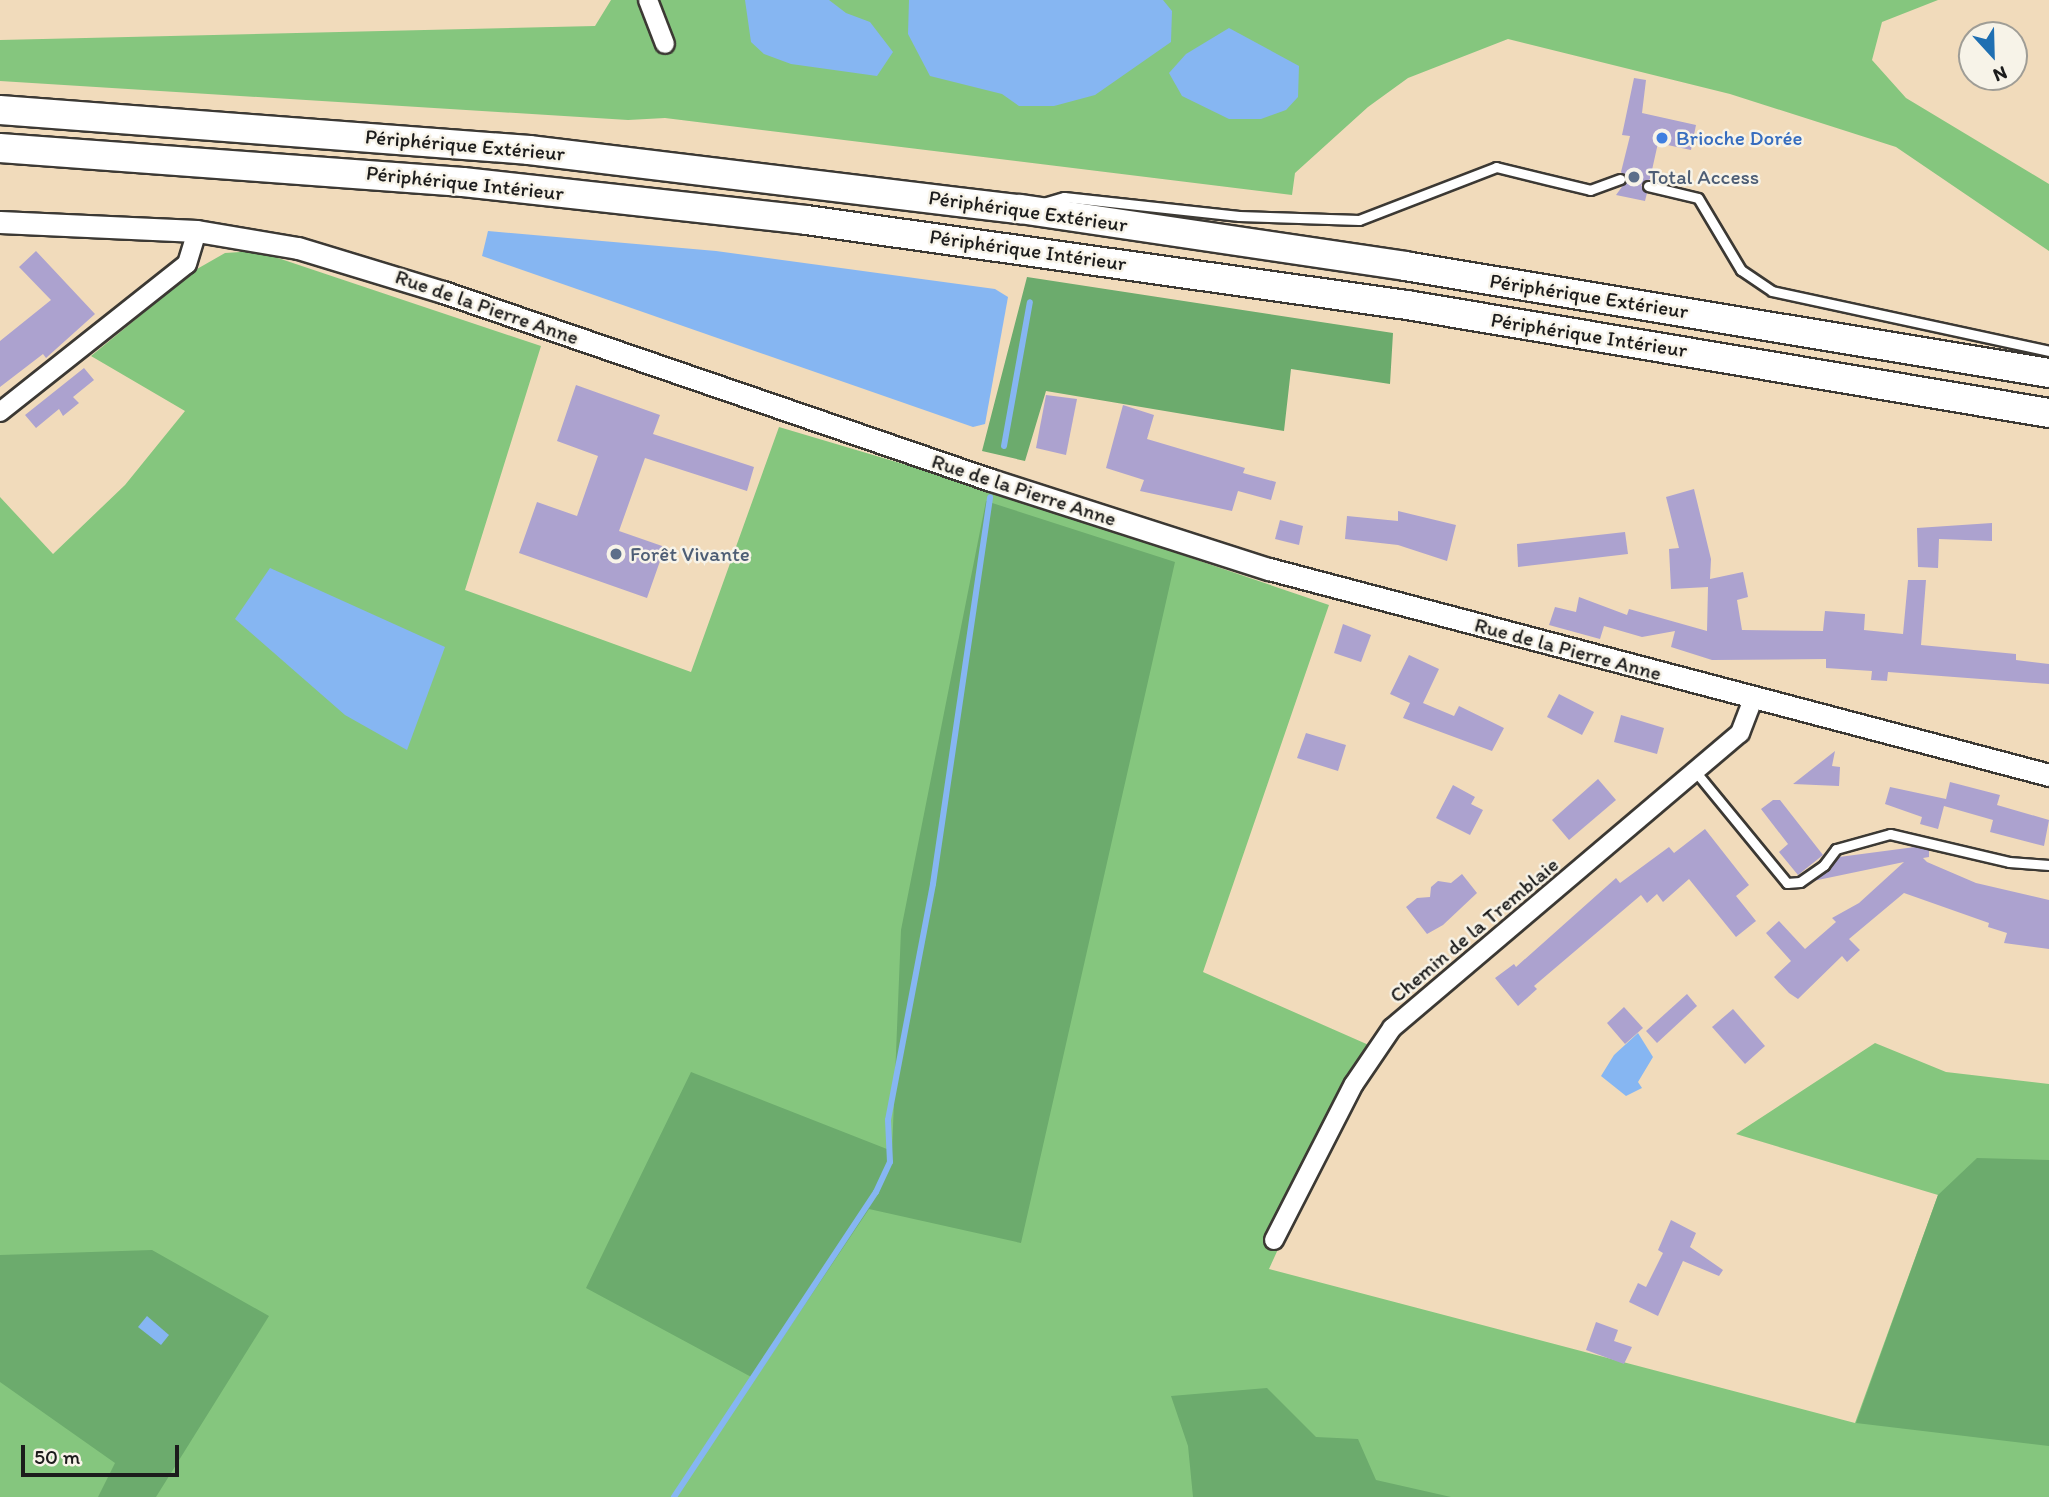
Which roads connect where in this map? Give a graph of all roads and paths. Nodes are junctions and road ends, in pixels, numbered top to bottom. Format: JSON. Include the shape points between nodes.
{"nodes":[{"id":1,"x":648,"y":0,"type":"edge"},
{"id":2,"x":666,"y":44,"type":"dead end"},
{"id":3,"x":0,"y":110,"type":"edge"},
{"id":4,"x":0,"y":148,"type":"edge"},
{"id":5,"x":1620,"y":179,"type":"dead end"},
{"id":6,"x":1648,"y":186,"type":"dead end"},
{"id":7,"x":1020,"y":209,"type":"junction"},
{"id":8,"x":0,"y":222,"type":"edge"},
{"id":9,"x":197,"y":231,"type":"junction"},
{"id":10,"x":2049,"y":351,"type":"edge"},
{"id":11,"x":2049,"y":373,"type":"edge"},
{"id":12,"x":0,"y":412,"type":"edge"},
{"id":13,"x":2049,"y":413,"type":"edge"},
{"id":14,"x":1754,"y":698,"type":"junction"},
{"id":15,"x":1695,"y":771,"type":"junction"},
{"id":16,"x":2049,"y":775,"type":"edge"},
{"id":17,"x":2049,"y":865,"type":"edge"},
{"id":18,"x":1274,"y":1240,"type":"dead end"}],
"edges":[{"from":1,"to":2,"type":"street"},
{"from":3,"to":7,"type":"highway","name":"Périphérique Extérieur","via":[[529,150]]},
{"from":4,"to":13,"type":"highway","name":"Périphérique Intérieur","via":[[450,181],[820,222],[1407,305]]},
{"from":5,"to":7,"type":"lane","via":[[1590,190],[1496,167],[1359,220],[1240,216],[1064,197]]},
{"from":6,"to":10,"type":"lane","via":[[1698,198],[1741,270],[1772,291]]},
{"from":7,"to":11,"type":"highway","name":"Périphérique Extérieur","via":[[1419,268]]},
{"from":8,"to":9,"type":"street","name":"Rue de la Pierre Anne"},
{"from":9,"to":12,"type":"street","via":[[187,264]]},
{"from":9,"to":14,"type":"street","name":"Rue de la Pierre Anne","via":[[298,248],[374,270],[991,480],[1273,570]]},
{"from":14,"to":15,"type":"street","name":"Chemin de la Tremblaie","via":[[1741,733]]},
{"from":14,"to":16,"type":"street","name":"Rue de la Pierre Anne"},
{"from":15,"to":17,"type":"lane","via":[[1787,883],[1800,882],[1836,849],[1890,834],[2009,862]]},
{"from":15,"to":18,"type":"street","name":"Chemin de la Tremblaie","via":[[1392,1028],[1354,1084]]}]}
